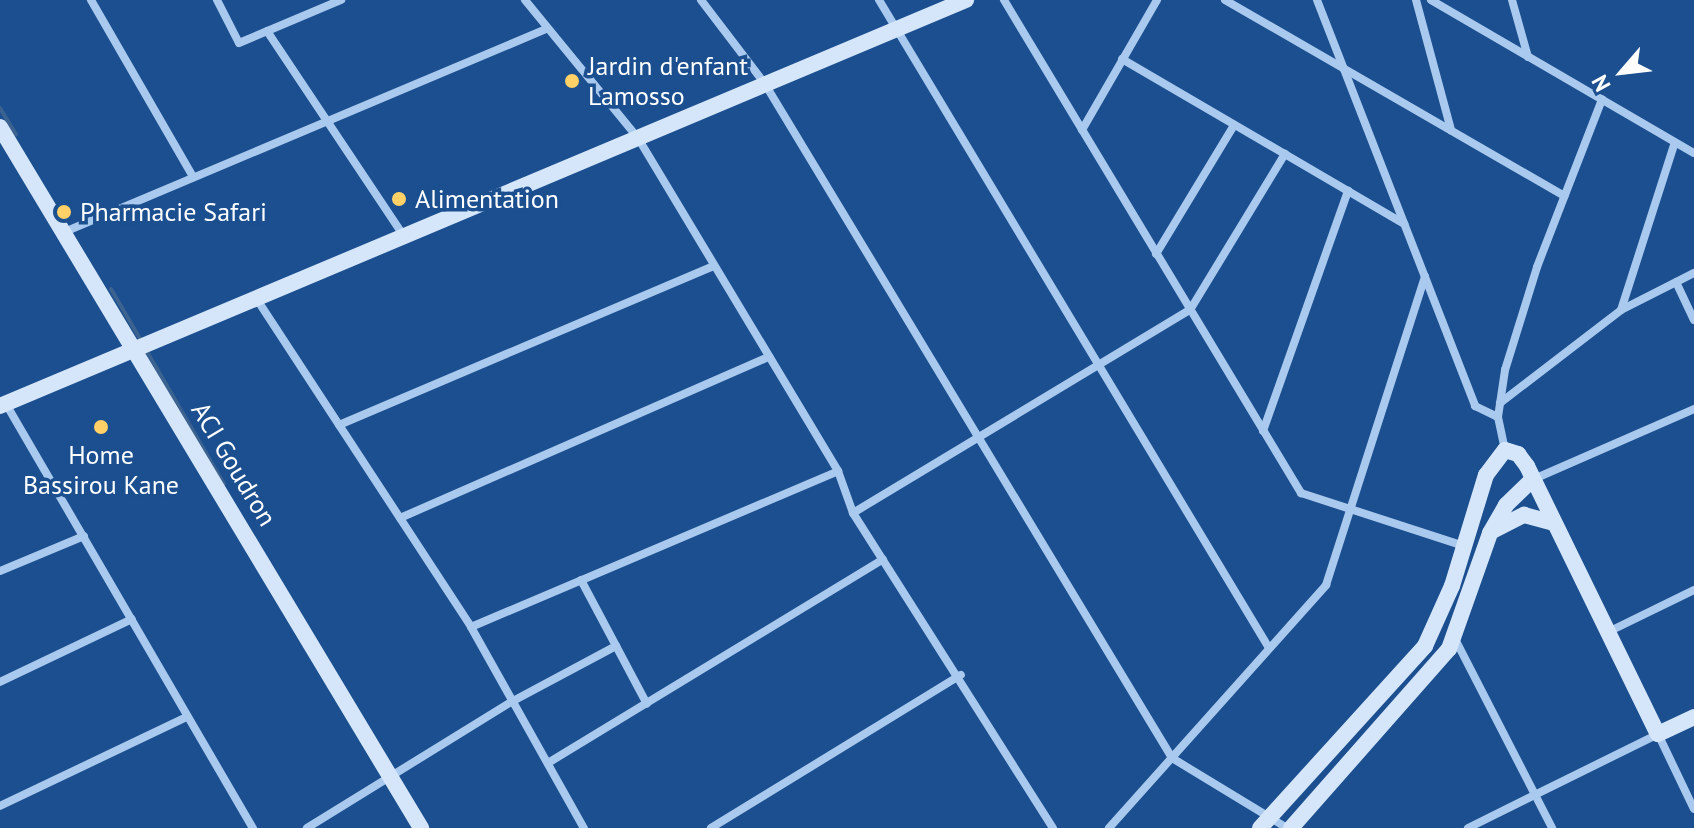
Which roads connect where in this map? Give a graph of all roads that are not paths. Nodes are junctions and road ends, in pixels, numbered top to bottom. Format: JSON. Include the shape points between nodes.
{"nodes":[{"id":1,"x":91,"y":0,"type":"edge"},
{"id":2,"x":217,"y":0,"type":"edge"},
{"id":3,"x":341,"y":0,"type":"edge"},
{"id":4,"x":525,"y":0,"type":"edge"},
{"id":5,"x":701,"y":0,"type":"edge"},
{"id":6,"x":879,"y":0,"type":"edge"},
{"id":7,"x":966,"y":0,"type":"edge"},
{"id":8,"x":1004,"y":0,"type":"edge"},
{"id":9,"x":1157,"y":0,"type":"edge"},
{"id":10,"x":1225,"y":0,"type":"edge"},
{"id":11,"x":1317,"y":0,"type":"edge"},
{"id":12,"x":1416,"y":0,"type":"edge"},
{"id":13,"x":1431,"y":0,"type":"edge"},
{"id":14,"x":1512,"y":0,"type":"edge"},
{"id":15,"x":900,"y":28,"type":"junction"},
{"id":16,"x":546,"y":29,"type":"junction"},
{"id":17,"x":267,"y":31,"type":"junction"},
{"id":18,"x":1528,"y":57,"type":"junction"},
{"id":19,"x":1122,"y":59,"type":"junction"},
{"id":20,"x":1342,"y":65,"type":"junction"},
{"id":21,"x":765,"y":84,"type":"junction"},
{"id":22,"x":1602,"y":99,"type":"junction"},
{"id":23,"x":327,"y":121,"type":"junction"},
{"id":24,"x":1234,"y":125,"type":"junction"},
{"id":25,"x":1082,"y":130,"type":"junction"},
{"id":26,"x":1451,"y":130,"type":"junction"},
{"id":27,"x":3,"y":137,"type":"edge"},
{"id":28,"x":638,"y":138,"type":"junction"},
{"id":29,"x":1675,"y":142,"type":"junction"},
{"id":30,"x":1694,"y":153,"type":"edge"},
{"id":31,"x":1285,"y":154,"type":"junction"},
{"id":32,"x":192,"y":175,"type":"junction"},
{"id":33,"x":1348,"y":191,"type":"junction"},
{"id":34,"x":1565,"y":196,"type":"junction"},
{"id":35,"x":1404,"y":224,"type":"junction"},
{"id":36,"x":62,"y":234,"type":"junction"},
{"id":37,"x":403,"y":235,"type":"junction"},
{"id":38,"x":1156,"y":254,"type":"junction"},
{"id":39,"x":714,"y":266,"type":"junction"},
{"id":40,"x":1694,"y":273,"type":"edge"},
{"id":41,"x":1425,"y":277,"type":"junction"},
{"id":42,"x":1676,"y":282,"type":"junction"},
{"id":43,"x":256,"y":298,"type":"junction"},
{"id":44,"x":1190,"y":310,"type":"junction"},
{"id":45,"x":1621,"y":310,"type":"junction"},
{"id":46,"x":1694,"y":320,"type":"edge"},
{"id":47,"x":138,"y":348,"type":"junction"},
{"id":48,"x":769,"y":357,"type":"junction"},
{"id":49,"x":1100,"y":364,"type":"junction"},
{"id":50,"x":1500,"y":403,"type":"junction"},
{"id":51,"x":3,"y":405,"type":"edge"},
{"id":52,"x":1694,"y":409,"type":"edge"},
{"id":53,"x":1498,"y":417,"type":"junction"},
{"id":54,"x":339,"y":425,"type":"junction"},
{"id":55,"x":1263,"y":431,"type":"junction"},
{"id":56,"x":980,"y":437,"type":"junction"},
{"id":57,"x":1505,"y":450,"type":"junction"},
{"id":58,"x":838,"y":471,"type":"junction"},
{"id":59,"x":1533,"y":479,"type":"junction"},
{"id":60,"x":1352,"y":509,"type":"junction"},
{"id":61,"x":853,"y":513,"type":"junction"},
{"id":62,"x":400,"y":518,"type":"junction"},
{"id":63,"x":1554,"y":523,"type":"junction"},
{"id":64,"x":1490,"y":533,"type":"junction"},
{"id":65,"x":84,"y":536,"type":"junction"},
{"id":66,"x":1466,"y":547,"type":"junction"},
{"id":67,"x":883,"y":559,"type":"junction"},
{"id":68,"x":0,"y":571,"type":"edge"},
{"id":69,"x":581,"y":580,"type":"junction"},
{"id":70,"x":1694,"y":590,"type":"edge"},
{"id":71,"x":132,"y":619,"type":"junction"},
{"id":72,"x":471,"y":627,"type":"junction"},
{"id":73,"x":1607,"y":632,"type":"junction"},
{"id":74,"x":1454,"y":637,"type":"junction"},
{"id":75,"x":616,"y":646,"type":"junction"},
{"id":76,"x":1269,"y":648,"type":"junction"},
{"id":77,"x":961,"y":675,"type":"junction"},
{"id":78,"x":0,"y":682,"type":"edge"},
{"id":79,"x":513,"y":701,"type":"junction"},
{"id":80,"x":647,"y":704,"type":"junction"},
{"id":81,"x":187,"y":717,"type":"junction"},
{"id":82,"x":1694,"y":717,"type":"edge"},
{"id":83,"x":1658,"y":734,"type":"junction"},
{"id":84,"x":1172,"y":758,"type":"junction"},
{"id":85,"x":548,"y":763,"type":"junction"},
{"id":86,"x":392,"y":776,"type":"junction"},
{"id":87,"x":1535,"y":793,"type":"junction"},
{"id":88,"x":0,"y":806,"type":"edge"},
{"id":89,"x":1694,"y":809,"type":"edge"},
{"id":90,"x":1264,"y":823,"type":"edge"},
{"id":91,"x":253,"y":828,"type":"edge"},
{"id":92,"x":307,"y":828,"type":"edge"},
{"id":93,"x":421,"y":828,"type":"edge"},
{"id":94,"x":584,"y":828,"type":"edge"},
{"id":95,"x":711,"y":828,"type":"edge"},
{"id":96,"x":1053,"y":828,"type":"edge"},
{"id":97,"x":1109,"y":828,"type":"edge"},
{"id":98,"x":1289,"y":828,"type":"edge"},
{"id":99,"x":1468,"y":828,"type":"edge"},
{"id":100,"x":1552,"y":828,"type":"edge"}],
"edges":[{"from":1,"to":32,"type":"street"},
{"from":2,"to":17,"type":"street","via":[[239,43]]},
{"from":3,"to":17,"type":"street"},
{"from":4,"to":16,"type":"street"},
{"from":5,"to":21,"type":"street"},
{"from":6,"to":15,"type":"street"},
{"from":7,"to":15,"type":"street"},
{"from":8,"to":25,"type":"street"},
{"from":9,"to":19,"type":"street"},
{"from":10,"to":20,"type":"street"},
{"from":11,"to":20,"type":"street"},
{"from":12,"to":26,"type":"street"},
{"from":13,"to":18,"type":"street"},
{"from":14,"to":18,"type":"street"},
{"from":15,"to":21,"type":"street"},
{"from":15,"to":49,"type":"street"},
{"from":16,"to":23,"type":"street"},
{"from":16,"to":28,"type":"street"},
{"from":17,"to":23,"type":"street"},
{"from":18,"to":22,"type":"street"},
{"from":19,"to":24,"type":"street"},
{"from":19,"to":25,"type":"street"},
{"from":20,"to":26,"type":"street"},
{"from":20,"to":35,"type":"street"},
{"from":21,"to":28,"type":"street"},
{"from":21,"to":56,"type":"street"},
{"from":22,"to":29,"type":"street"},
{"from":22,"to":34,"type":"street"},
{"from":23,"to":32,"type":"street"},
{"from":23,"to":37,"type":"street"},
{"from":24,"to":31,"type":"street"},
{"from":24,"to":38,"type":"street"},
{"from":25,"to":38,"type":"street"},
{"from":26,"to":34,"type":"street"},
{"from":27,"to":36,"type":"street","name":"ACI Goudron"},
{"from":28,"to":37,"type":"street"},
{"from":28,"to":39,"type":"street"},
{"from":29,"to":30,"type":"street"},
{"from":29,"to":45,"type":"street"},
{"from":31,"to":33,"type":"street"},
{"from":31,"to":44,"type":"street"},
{"from":32,"to":36,"type":"street"},
{"from":33,"to":35,"type":"street"},
{"from":33,"to":55,"type":"street"},
{"from":34,"to":50,"type":"street","via":[[1537,267]]},
{"from":35,"to":41,"type":"street"},
{"from":36,"to":47,"type":"street","name":"ACI Goudron"},
{"from":37,"to":43,"type":"street"},
{"from":38,"to":44,"type":"street"},
{"from":39,"to":48,"type":"street"},
{"from":39,"to":54,"type":"street"},
{"from":40,"to":42,"type":"street"},
{"from":41,"to":53,"type":"street","via":[[1475,406]]},
{"from":41,"to":60,"type":"street"},
{"from":42,"to":45,"type":"street"},
{"from":42,"to":46,"type":"street"},
{"from":43,"to":47,"type":"street"},
{"from":43,"to":54,"type":"street"},
{"from":44,"to":49,"type":"street"},
{"from":44,"to":55,"type":"street"},
{"from":45,"to":50,"type":"street"},
{"from":47,"to":51,"type":"street"},
{"from":47,"to":86,"type":"street","name":"ACI Goudron"},
{"from":48,"to":58,"type":"street"},
{"from":48,"to":62,"type":"street"},
{"from":49,"to":56,"type":"street"},
{"from":49,"to":76,"type":"street"},
{"from":50,"to":53,"type":"street"},
{"from":51,"to":65,"type":"street"},
{"from":52,"to":59,"type":"street"},
{"from":53,"to":57,"type":"street"},
{"from":54,"to":62,"type":"street"},
{"from":55,"to":60,"type":"street","via":[[1301,493]]},
{"from":56,"to":61,"type":"street"},
{"from":56,"to":84,"type":"street"},
{"from":57,"to":59,"type":"street","via":[[1518,454]]},
{"from":57,"to":66,"type":"street","via":[[1486,475]]},
{"from":58,"to":61,"type":"street"},
{"from":58,"to":69,"type":"street"},
{"from":59,"to":63,"type":"street"},
{"from":59,"to":64,"type":"street","via":[[1506,505]]},
{"from":60,"to":66,"type":"street"},
{"from":60,"to":76,"type":"street","via":[[1326,585]]},
{"from":61,"to":67,"type":"street"},
{"from":62,"to":72,"type":"street"},
{"from":63,"to":64,"type":"street","via":[[1524,515]]},
{"from":63,"to":73,"type":"street"},
{"from":64,"to":74,"type":"street"},
{"from":65,"to":68,"type":"street"},
{"from":65,"to":71,"type":"street"},
{"from":66,"to":90,"type":"street","via":[[1425,646]]},
{"from":67,"to":77,"type":"street"},
{"from":67,"to":80,"type":"street"},
{"from":69,"to":72,"type":"street"},
{"from":69,"to":75,"type":"street"},
{"from":70,"to":73,"type":"street"},
{"from":71,"to":78,"type":"street"},
{"from":71,"to":81,"type":"street"},
{"from":72,"to":79,"type":"street"},
{"from":73,"to":83,"type":"street"},
{"from":74,"to":87,"type":"street"},
{"from":74,"to":98,"type":"street","via":[[1423,684]]},
{"from":75,"to":79,"type":"street"},
{"from":75,"to":80,"type":"street"},
{"from":76,"to":84,"type":"street"},
{"from":77,"to":95,"type":"street"},
{"from":77,"to":96,"type":"street"},
{"from":79,"to":85,"type":"street"},
{"from":79,"to":86,"type":"street"},
{"from":80,"to":85,"type":"street"},
{"from":81,"to":88,"type":"street"},
{"from":81,"to":91,"type":"street"},
{"from":82,"to":83,"type":"street"},
{"from":83,"to":87,"type":"street"},
{"from":83,"to":89,"type":"street"},
{"from":84,"to":90,"type":"street"},
{"from":84,"to":97,"type":"street"},
{"from":85,"to":94,"type":"street"},
{"from":86,"to":92,"type":"street"},
{"from":86,"to":93,"type":"street","name":"ACI Goudron"},
{"from":87,"to":99,"type":"street"},
{"from":87,"to":100,"type":"street"},
{"from":90,"to":98,"type":"street"}]}
